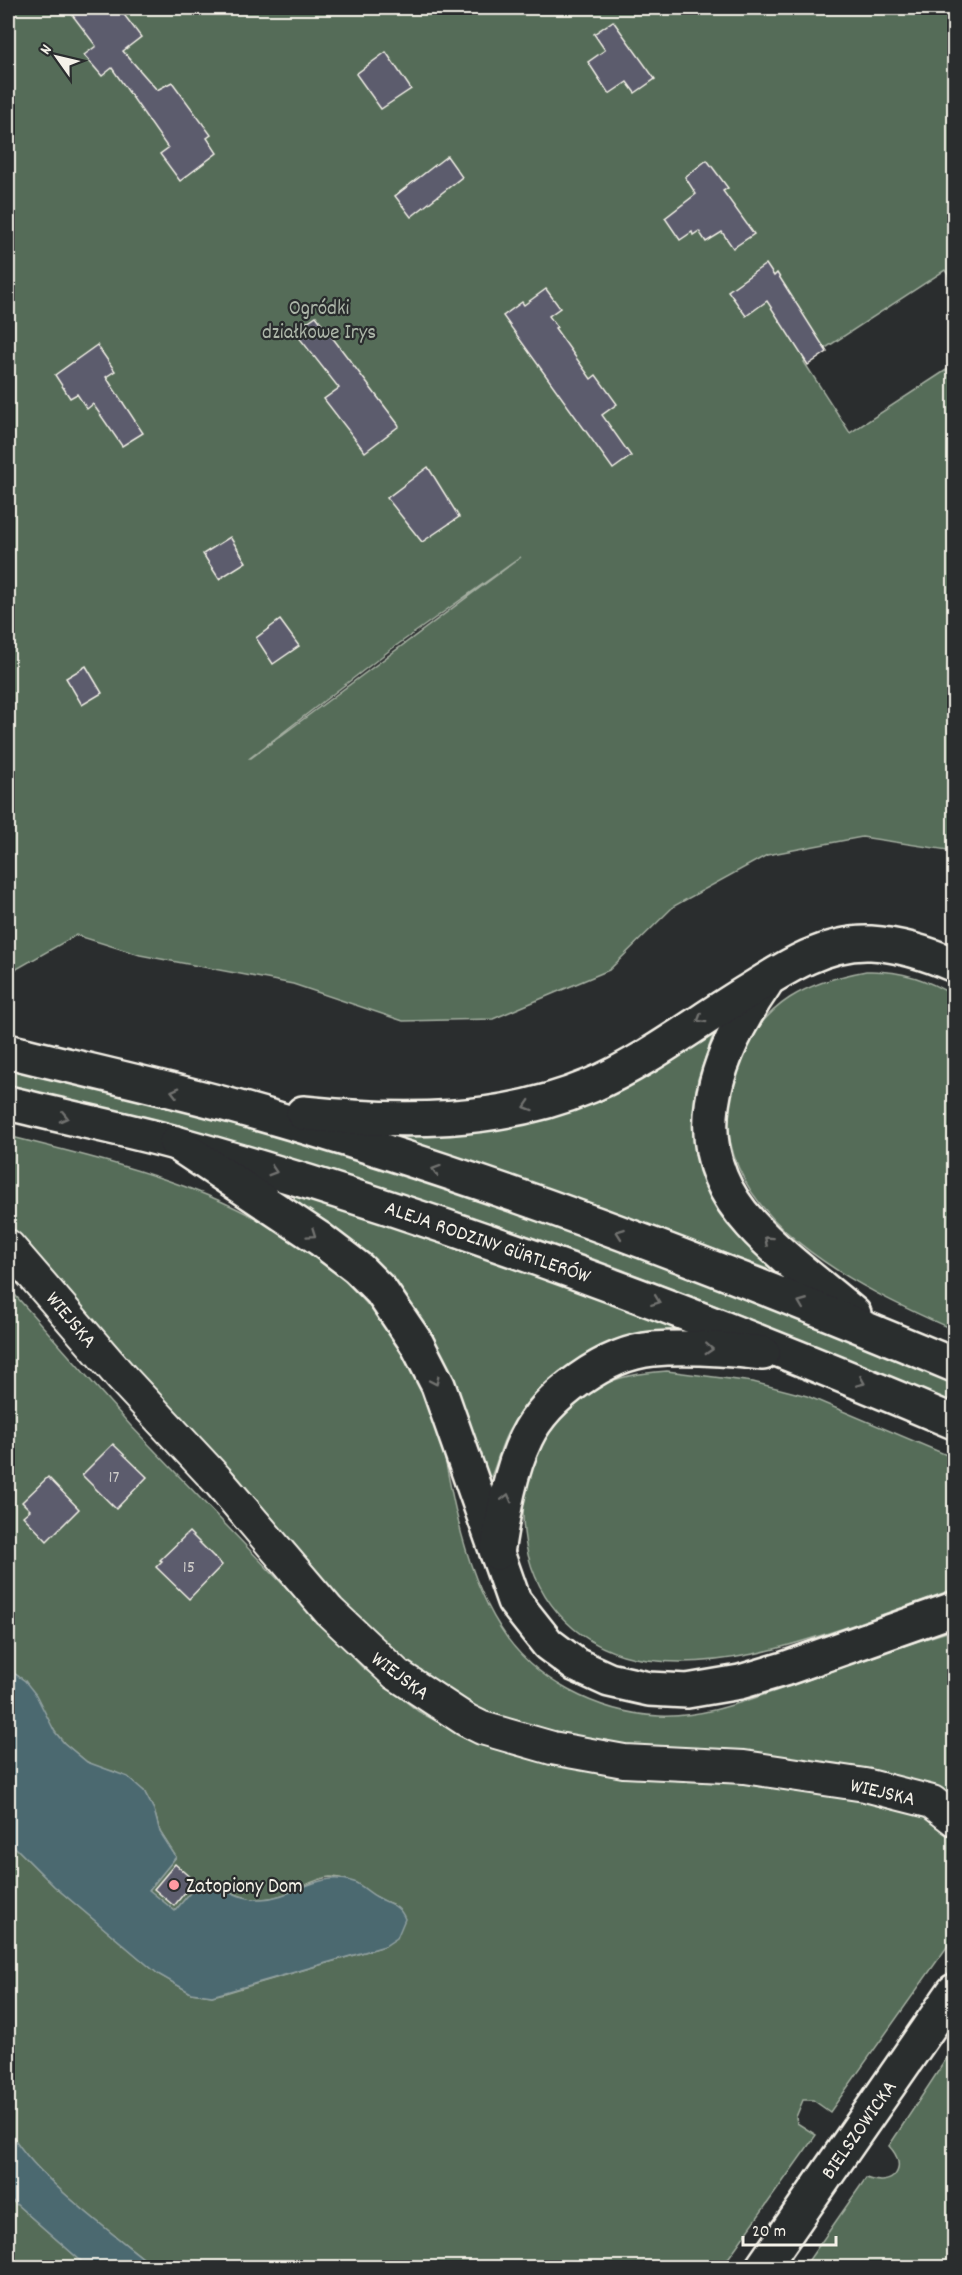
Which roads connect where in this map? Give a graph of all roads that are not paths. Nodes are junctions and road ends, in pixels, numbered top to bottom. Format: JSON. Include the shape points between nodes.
{"nodes":[{"id":1,"x":954,"y":965,"type":"edge"},
{"id":2,"x":769,"y":978,"type":"junction"},
{"id":3,"x":8,"y":1051,"type":"edge"},
{"id":4,"x":8,"y":1103,"type":"edge"},
{"id":5,"x":232,"y":1107,"type":"junction"},
{"id":6,"x":176,"y":1143,"type":"junction"},
{"id":7,"x":8,"y":1246,"type":"edge"},
{"id":8,"x":876,"y":1333,"type":"junction"},
{"id":9,"x":807,"y":1359,"type":"junction"},
{"id":10,"x":954,"y":1365,"type":"edge"},
{"id":11,"x":954,"y":1422,"type":"edge"},
{"id":12,"x":496,"y":1555,"type":"junction"},
{"id":13,"x":954,"y":1609,"type":"edge"},
{"id":14,"x":954,"y":1819,"type":"edge"},
{"id":15,"x":954,"y":1991,"type":"edge"},
{"id":16,"x":762,"y":2268,"type":"edge"}],
"edges":[{"from":1,"to":2,"type":"main road","via":[[919,950],[870,943],[836,947]]},
{"from":2,"to":5,"type":"main road","one_way":true,"via":[[590,1086],[519,1110],[442,1118],[356,1119]]},
{"from":8,"to":2,"type":"main road","one_way":true,"via":[[751,1225],[729,1197],[712,1160],[709,1111],[720,1070],[748,1009]]},
{"from":5,"to":3,"type":"main road","one_way":true},
{"from":4,"to":6,"type":"main road","name":"ALEJA RODZINY GÜRTLERÓW","one_way":true},
{"from":8,"to":5,"type":"main road","one_way":true,"via":[[582,1219]]},
{"from":6,"to":9,"type":"main road","name":"ALEJA RODZINY GÜRTLERÓW","one_way":true,"via":[[488,1240]]},
{"from":6,"to":12,"type":"main road","one_way":true,"via":[[320,1239],[381,1291],[438,1384]]},
{"from":7,"to":14,"type":"street","name":"WIEJSKA","via":[[329,1611],[396,1674],[466,1719],[482,1728],[552,1748],[624,1761],[744,1767],[865,1785],[932,1802]]},
{"from":8,"to":10,"type":"main road"},
{"from":9,"to":11,"type":"main road","name":"ALEJA RODZINY GÜRTLERÓW","one_way":true},
{"from":12,"to":9,"type":"main road","one_way":true,"via":[[507,1496],[526,1438],[555,1398],[593,1372],[651,1349],[747,1351]]},
{"from":12,"to":13,"type":"main road","via":[[514,1601],[549,1644],[576,1665],[609,1680],[649,1689],[687,1691],[740,1682]]},
{"from":15,"to":16,"type":"main road","name":"BIELSZOWICKA"}]}
